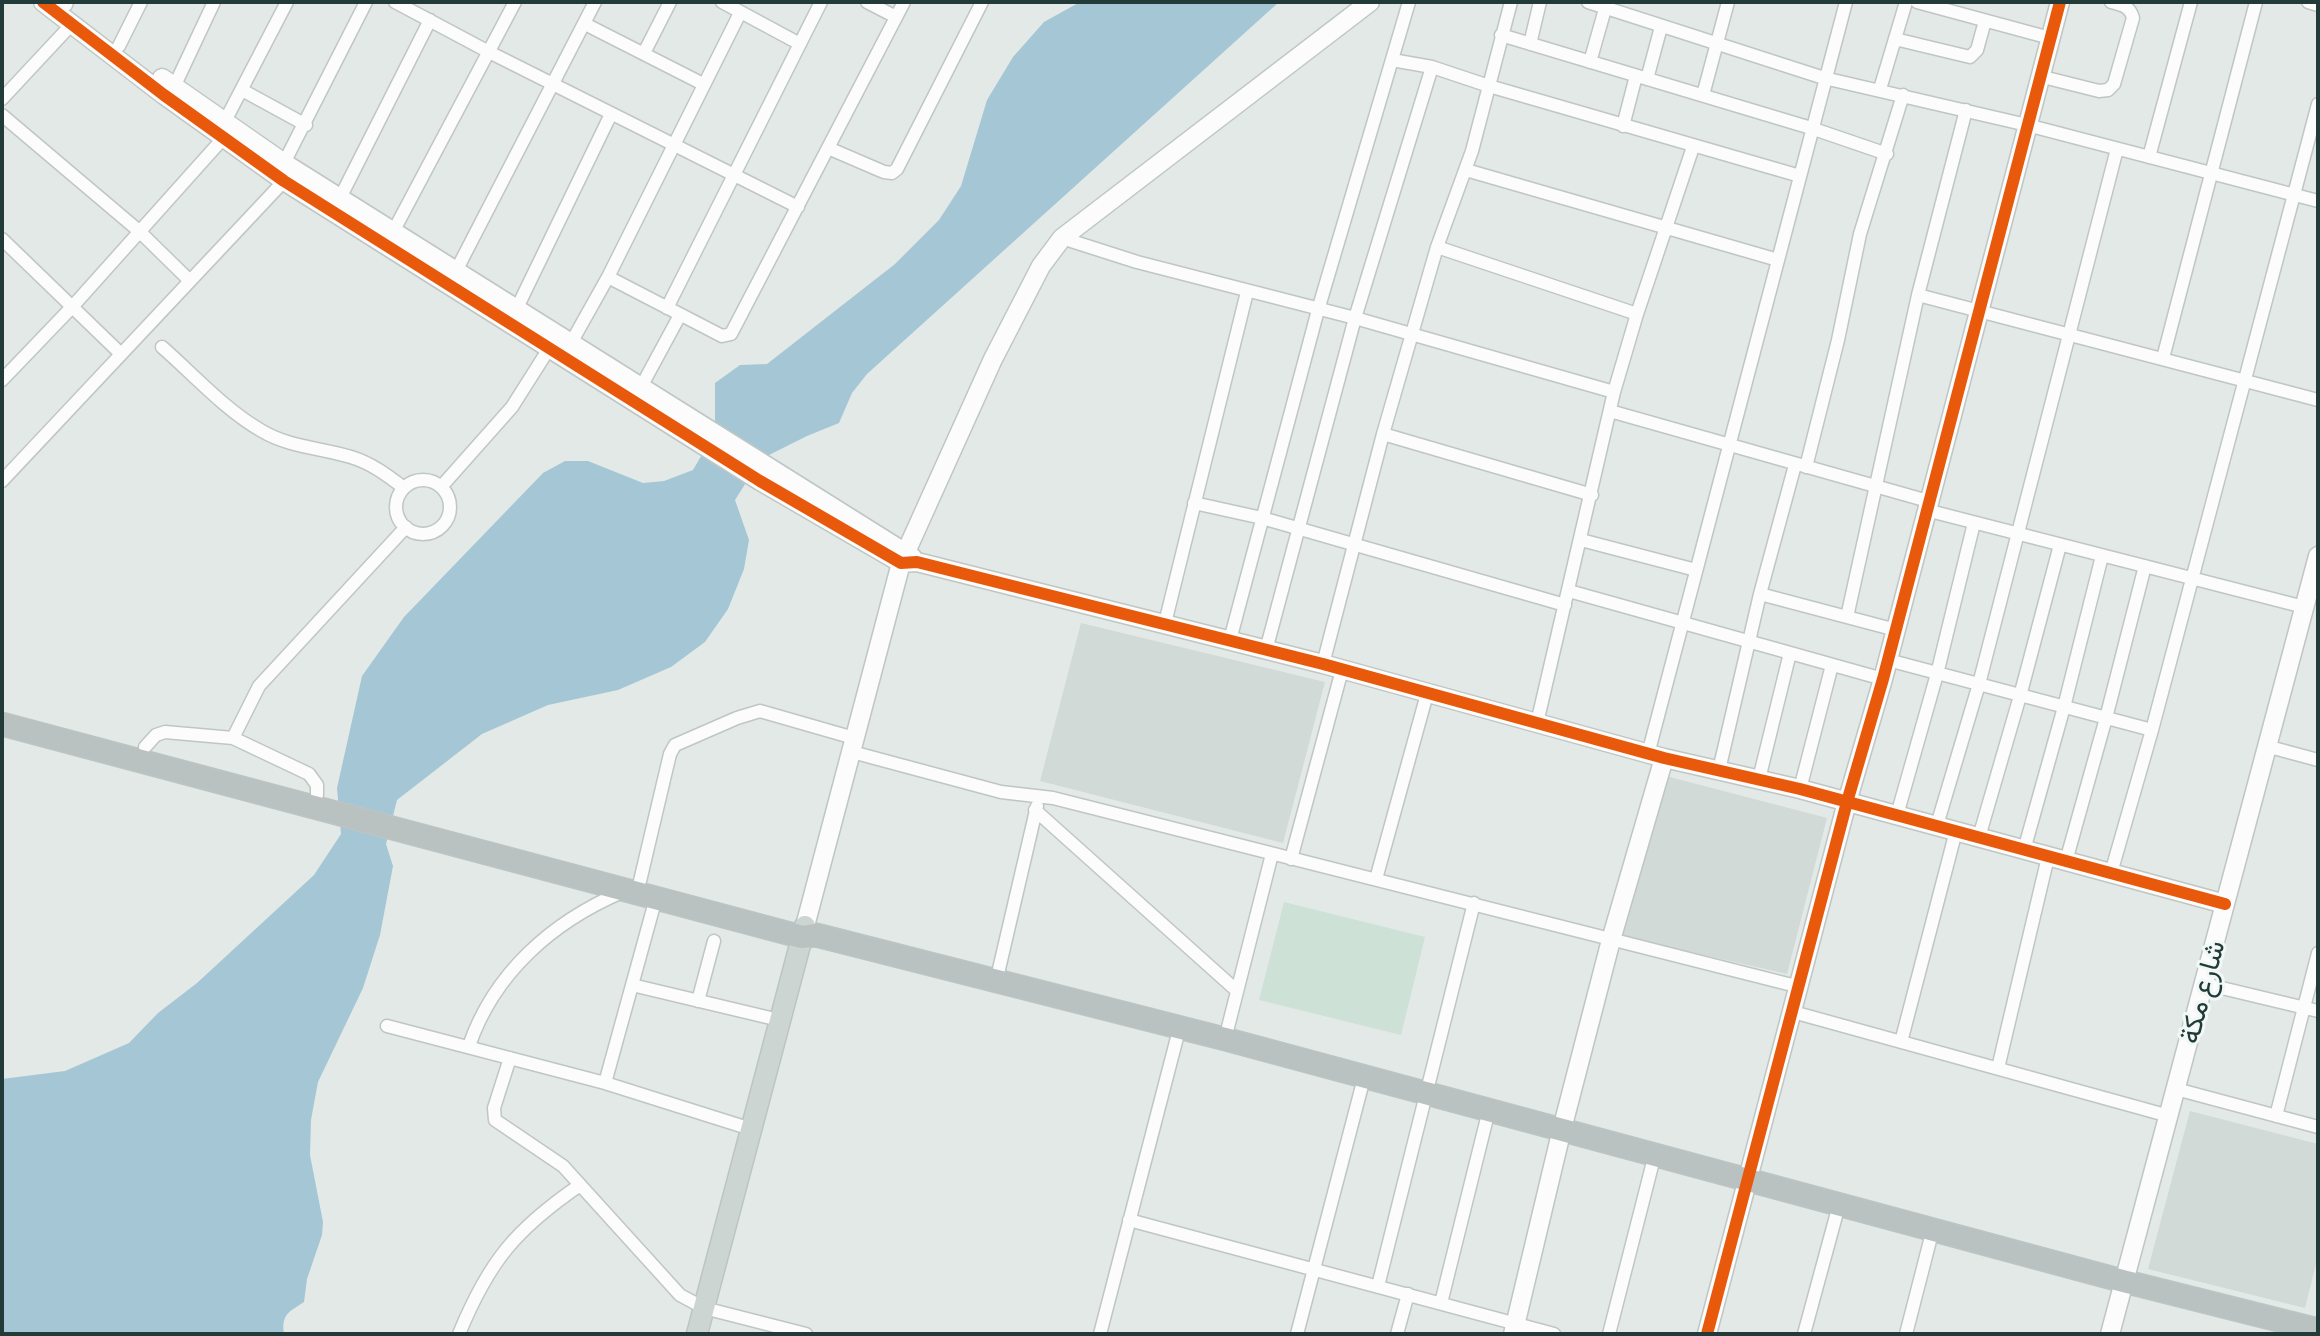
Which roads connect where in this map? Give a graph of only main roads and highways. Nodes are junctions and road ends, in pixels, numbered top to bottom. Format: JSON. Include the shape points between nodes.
{"nodes":[{"id":1,"x":2,"y":710,"type":"edge"},
{"id":2,"x":2,"y":724,"type":"edge"},
{"id":3,"x":321,"y":801,"type":"junction"},
{"id":4,"x":632,"y":886,"type":"junction"},
{"id":5,"x":807,"y":933,"type":"junction"},
{"id":6,"x":2316,"y":1328,"type":"edge"},
{"id":7,"x":697,"y":1334,"type":"edge"}],
"edges":[{"from":1,"to":3,"type":"highway"},
{"from":2,"to":3,"type":"highway"},
{"from":3,"to":4,"type":"highway"},
{"from":4,"to":5,"type":"highway"},
{"from":4,"to":5,"type":"highway","via":[[656,898]]},
{"from":5,"to":6,"type":"highway"},
{"from":5,"to":7,"type":"main road"}]}
